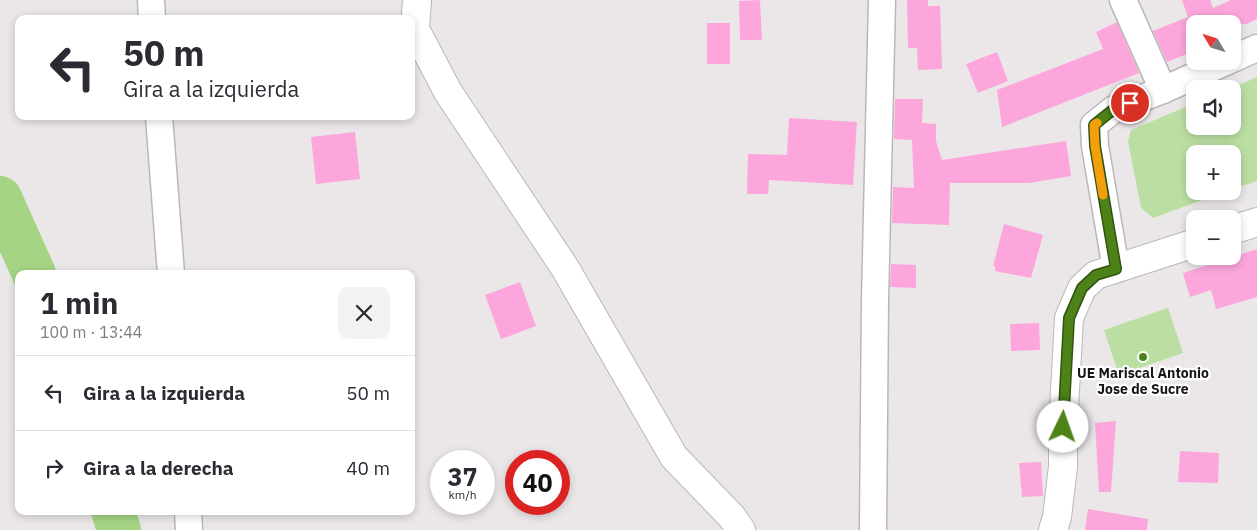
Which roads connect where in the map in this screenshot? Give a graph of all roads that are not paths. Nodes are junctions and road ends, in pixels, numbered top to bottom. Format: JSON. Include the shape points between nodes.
{"nodes":[{"id":1,"x":151,"y":0,"type":"edge"},
{"id":2,"x":417,"y":0,"type":"edge"},
{"id":3,"x":882,"y":0,"type":"edge"},
{"id":4,"x":1123,"y":0,"type":"edge"},
{"id":5,"x":152,"y":15,"type":"edge"},
{"id":6,"x":1257,"y":48,"type":"edge"},
{"id":7,"x":1241,"y":55,"type":"edge"},
{"id":8,"x":1208,"y":70,"type":"edge"},
{"id":9,"x":1163,"y":90,"type":"junction"},
{"id":10,"x":159,"y":120,"type":"edge"},
{"id":11,"x":1257,"y":222,"type":"edge"},
{"id":12,"x":1241,"y":227,"type":"edge"},
{"id":13,"x":1186,"y":246,"type":"edge"},
{"id":14,"x":1116,"y":269,"type":"junction"},
{"id":15,"x":171,"y":270,"type":"edge"},
{"id":16,"x":188,"y":515,"type":"edge"},
{"id":17,"x":189,"y":530,"type":"edge"},
{"id":18,"x":741,"y":530,"type":"edge"},
{"id":19,"x":874,"y":530,"type":"edge"},
{"id":20,"x":1053,"y":530,"type":"edge"}],
"edges":[{"from":1,"to":5,"type":"street"},
{"from":2,"to":18,"type":"street","via":[[416,29],[448,92],[565,268],[674,456]]},
{"from":3,"to":19,"type":"street"},
{"from":4,"to":9,"type":"street"},
{"from":6,"to":7,"type":"street"},
{"from":8,"to":9,"type":"street"},
{"from":9,"to":14,"type":"street","via":[[1114,109],[1094,125]]},
{"from":10,"to":15,"type":"street"},
{"from":11,"to":12,"type":"street"},
{"from":13,"to":14,"type":"street"},
{"from":14,"to":20,"type":"street","via":[[1096,275],[1082,288],[1069,318],[1063,467]]},
{"from":16,"to":17,"type":"street"}]}
